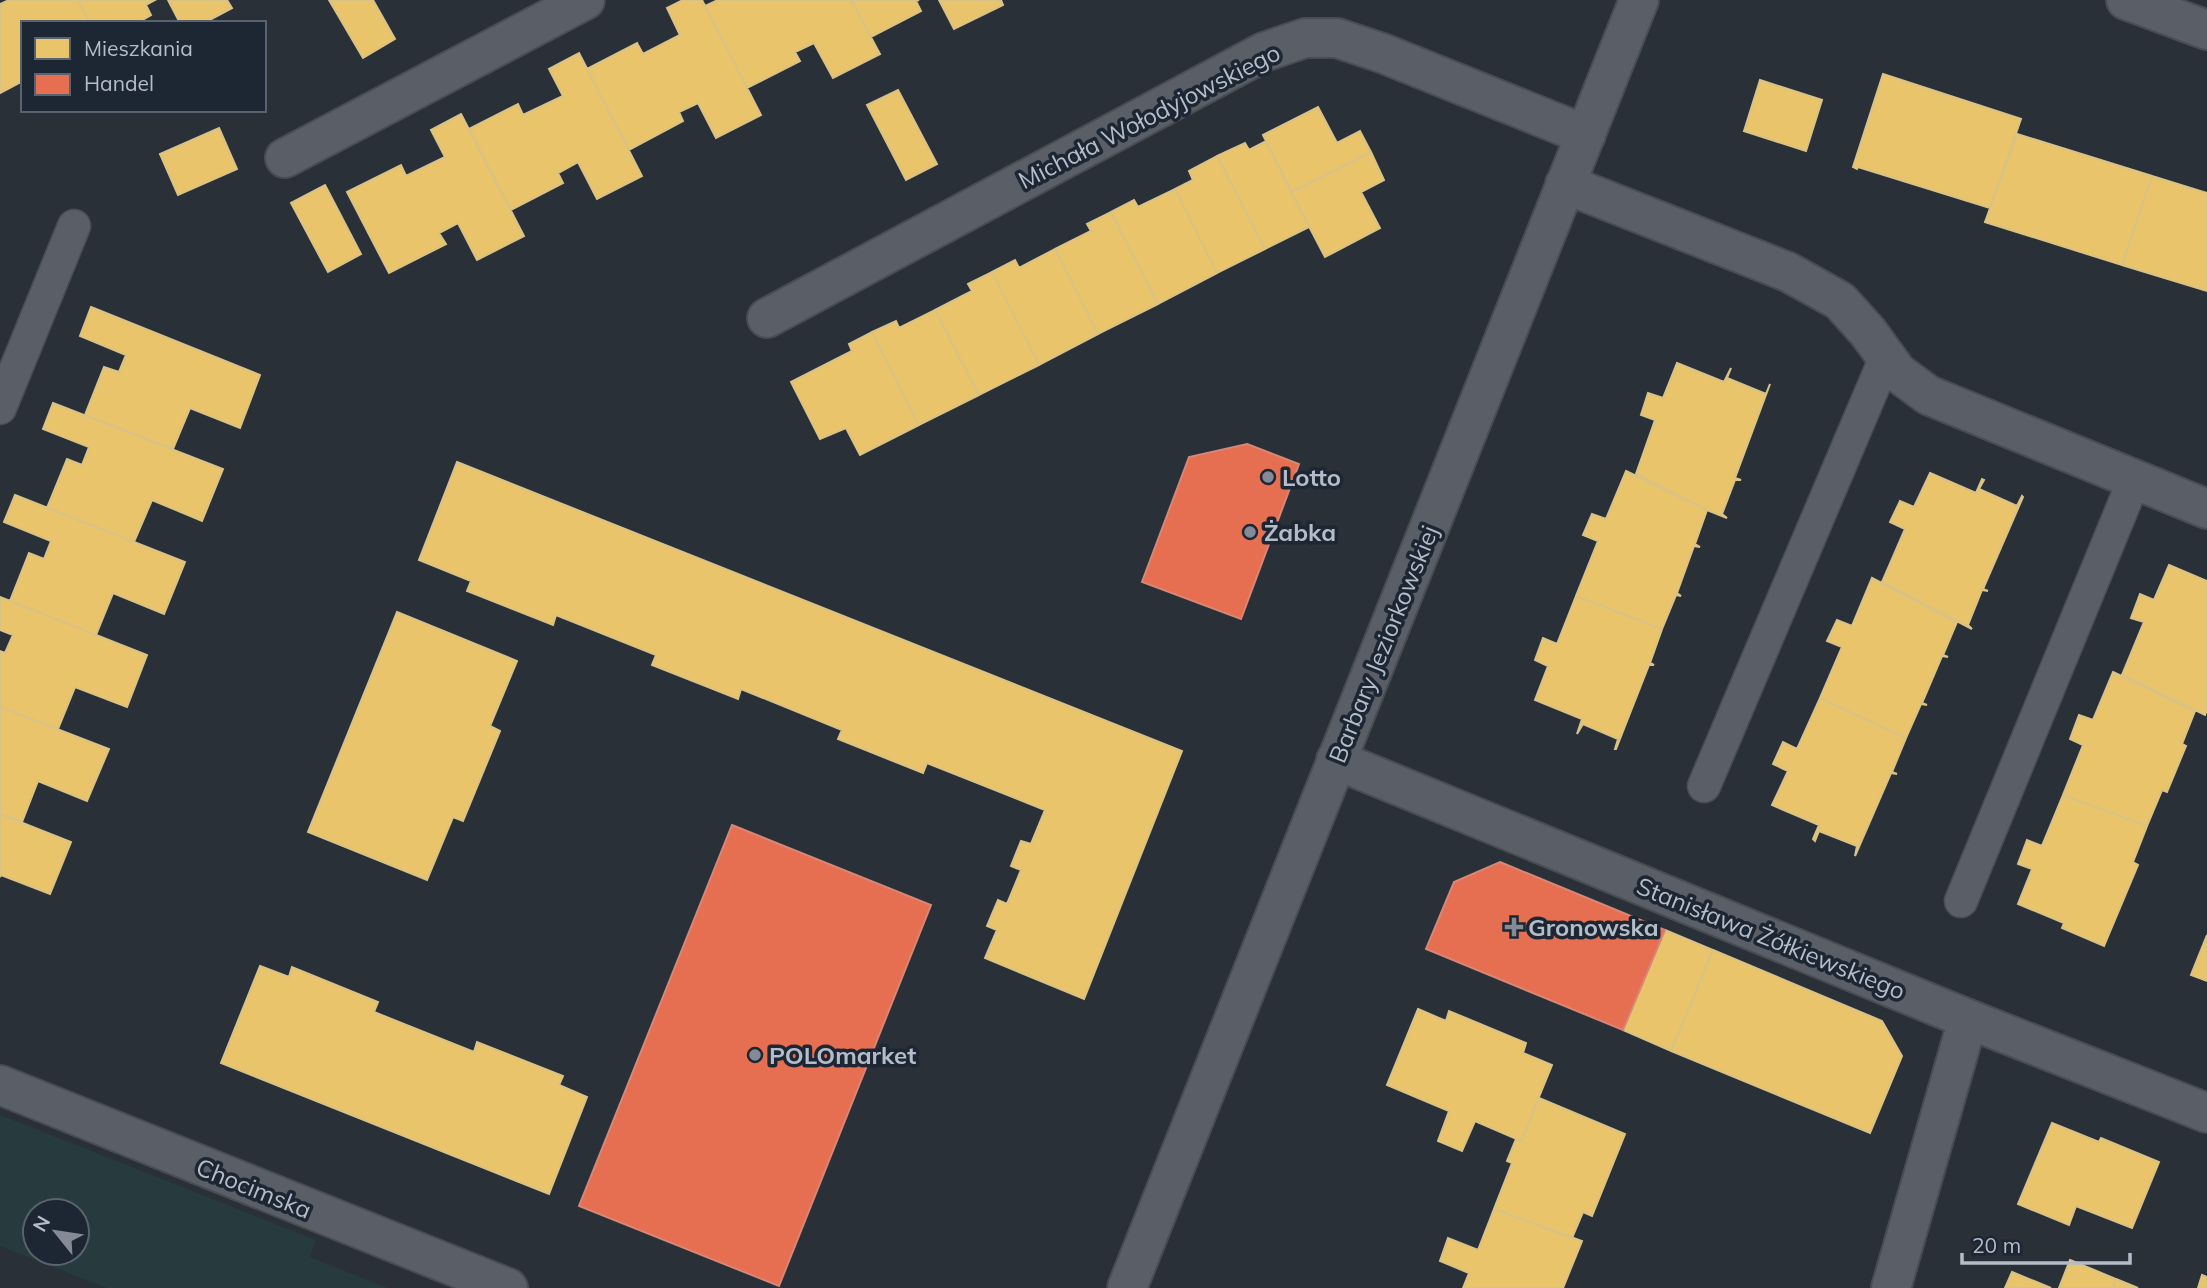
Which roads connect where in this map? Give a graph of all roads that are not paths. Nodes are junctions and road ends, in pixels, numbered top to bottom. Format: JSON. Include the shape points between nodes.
{"nodes":[{"id":1,"x":585,"y":0,"type":"edge"},
{"id":2,"x":1639,"y":0,"type":"edge"},
{"id":3,"x":2126,"y":0,"type":"edge"},
{"id":4,"x":2207,"y":30,"type":"edge"},
{"id":5,"x":1586,"y":135,"type":"junction"},
{"id":6,"x":285,"y":158,"type":"dead end"},
{"id":7,"x":1566,"y":184,"type":"junction"},
{"id":8,"x":75,"y":226,"type":"dead end"},
{"id":9,"x":767,"y":318,"type":"dead end"},
{"id":10,"x":1886,"y":357,"type":"junction"},
{"id":11,"x":0,"y":408,"type":"edge"},
{"id":12,"x":2134,"y":480,"type":"junction"},
{"id":13,"x":2207,"y":509,"type":"edge"},
{"id":14,"x":1336,"y":760,"type":"junction"},
{"id":15,"x":1704,"y":786,"type":"dead end"},
{"id":16,"x":1961,"y":901,"type":"dead end"},
{"id":17,"x":1968,"y":1019,"type":"junction"},
{"id":18,"x":0,"y":1085,"type":"edge"},
{"id":19,"x":2207,"y":1113,"type":"edge"},
{"id":20,"x":508,"y":1288,"type":"edge"},
{"id":21,"x":1127,"y":1288,"type":"edge"},
{"id":22,"x":1891,"y":1288,"type":"edge"}],
"edges":[{"from":1,"to":6,"type":"street"},
{"from":2,"to":5,"type":"street","name":"Barbary Jeziorkowskiej"},
{"from":3,"to":4,"type":"street"},
{"from":5,"to":7,"type":"street","name":"Barbary Jeziorkowskiej"},
{"from":5,"to":9,"type":"street","name":"Michała Wołodyjowskiego","via":[[1382,53],[1337,38],[1305,38],[1264,51]]},
{"from":7,"to":10,"type":"street","via":[[1788,272],[1840,301]]},
{"from":7,"to":14,"type":"street","name":"Barbary Jeziorkowskiej"},
{"from":8,"to":11,"type":"lane"},
{"from":10,"to":12,"type":"street","via":[[1896,372],[1928,395]]},
{"from":10,"to":15,"type":"lane"},
{"from":12,"to":13,"type":"street"},
{"from":12,"to":16,"type":"lane"},
{"from":14,"to":17,"type":"street","name":"Stanisława Żółkiewskiego"},
{"from":14,"to":21,"type":"street","name":"Barbary Jeziorkowskiej"},
{"from":17,"to":19,"type":"street","name":"Stanisława Żółkiewskiego"},
{"from":17,"to":22,"type":"street"},
{"from":18,"to":20,"type":"street","name":"Chocimska"}]}
